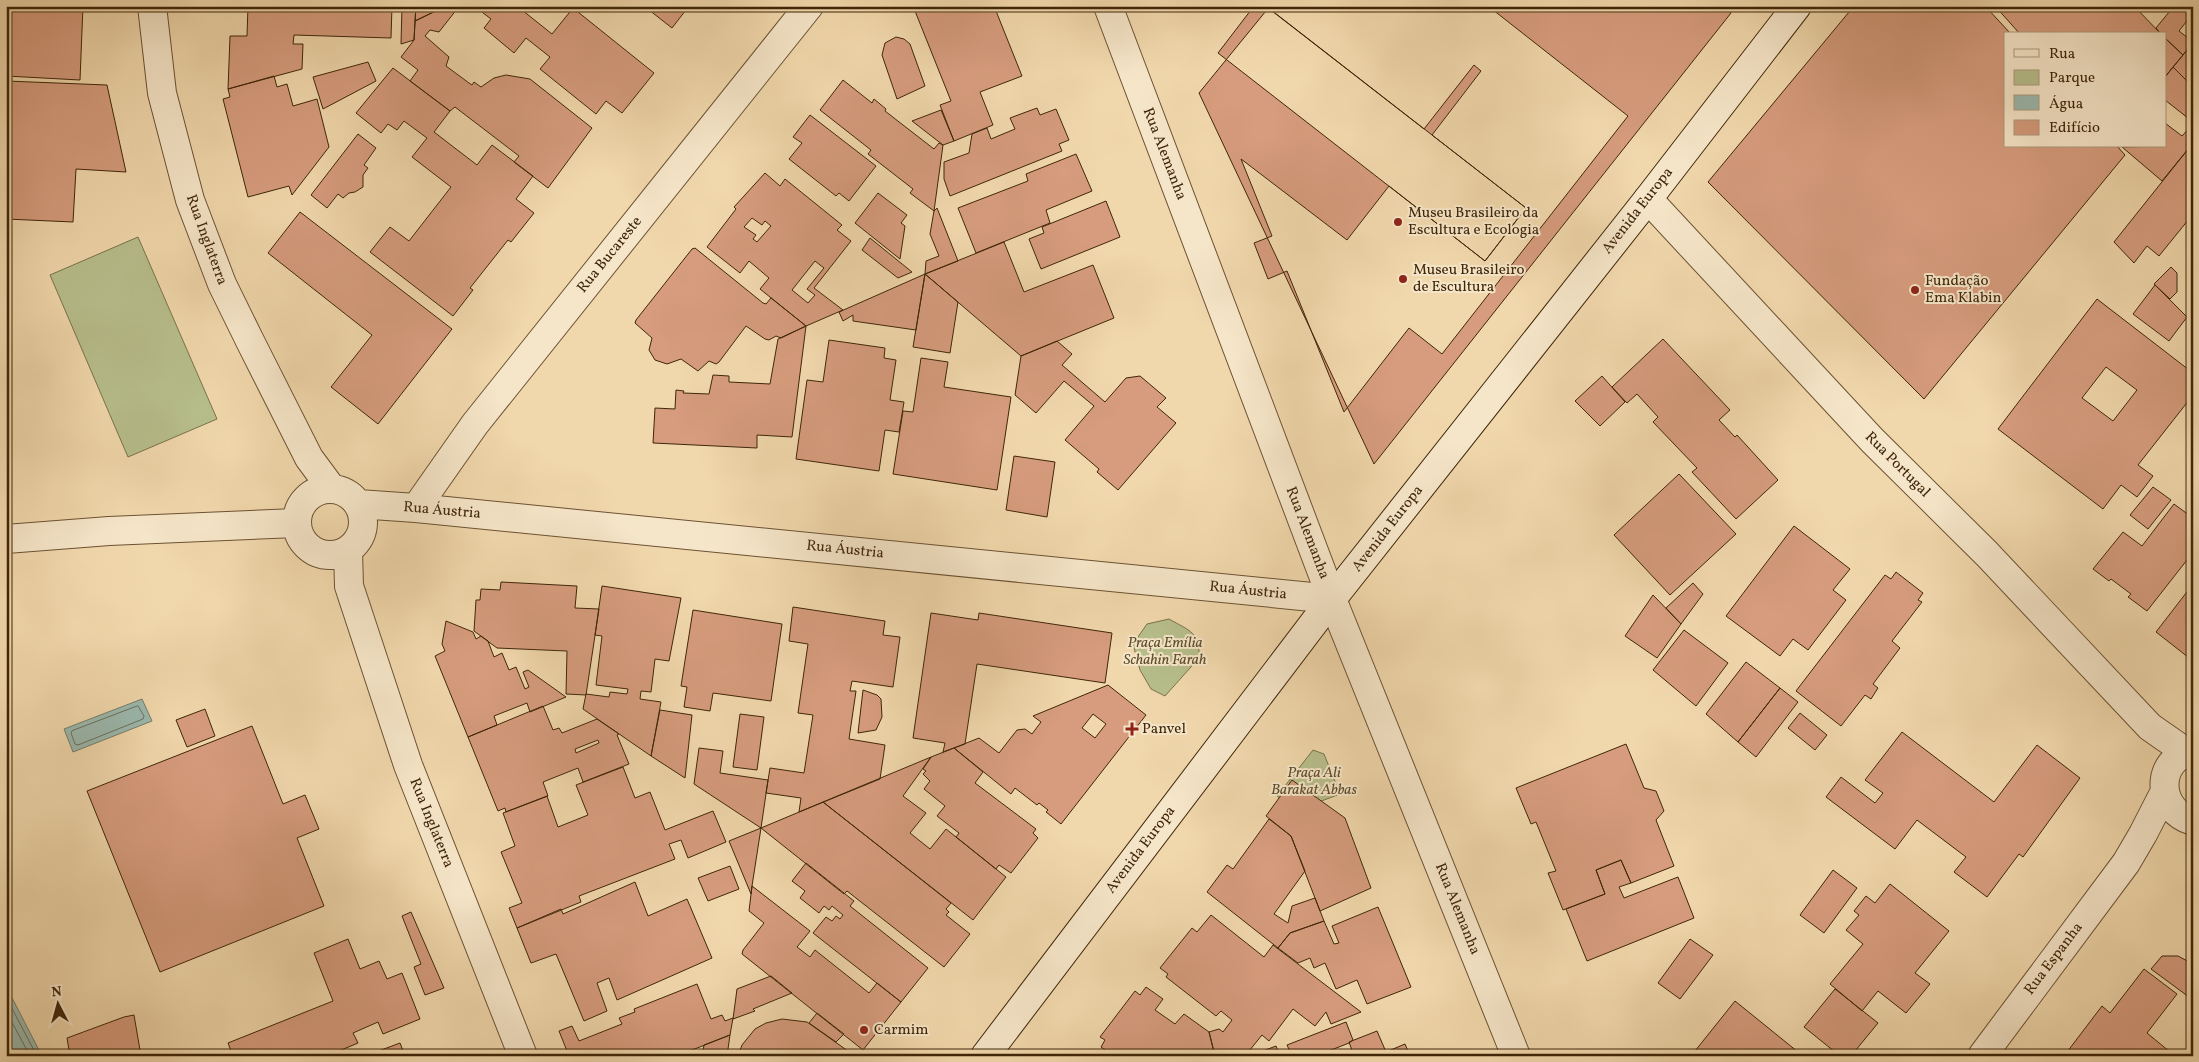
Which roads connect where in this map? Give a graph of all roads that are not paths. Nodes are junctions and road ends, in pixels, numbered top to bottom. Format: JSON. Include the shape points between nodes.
{"nodes":[{"id":1,"x":152,"y":6,"type":"edge"},
{"id":2,"x":809,"y":6,"type":"edge"},
{"id":3,"x":1108,"y":6,"type":"edge"},
{"id":4,"x":1797,"y":6,"type":"edge"},
{"id":5,"x":1648,"y":199,"type":"junction"},
{"id":6,"x":323,"y":490,"type":"junction"},
{"id":7,"x":358,"y":504,"type":"junction"},
{"id":8,"x":416,"y":508,"type":"junction"},
{"id":9,"x":296,"y":524,"type":"junction"},
{"id":10,"x":6,"y":539,"type":"edge"},
{"id":11,"x":338,"y":553,"type":"junction"},
{"id":12,"x":1332,"y":599,"type":"junction"},
{"id":13,"x":2178,"y":766,"type":"edge"},
{"id":14,"x":2189,"y":820,"type":"edge"},
{"id":15,"x":2126,"y":863,"type":"junction"},
{"id":16,"x":523,"y":1056,"type":"edge"},
{"id":17,"x":985,"y":1056,"type":"edge"},
{"id":18,"x":1516,"y":1056,"type":"edge"},
{"id":19,"x":1982,"y":1056,"type":"edge"}],
"edges":[{"from":1,"to":6,"type":"street","name":"Rua Inglaterra","via":[[162,93],[190,200],[222,284]]},
{"from":2,"to":8,"type":"street","name":"Rua Bucareste","via":[[475,424]]},
{"from":3,"to":12,"type":"street","name":"Rua Alemanha"},
{"from":4,"to":5,"type":"street","name":"Avenida Europa"},
{"from":5,"to":12,"type":"street","name":"Avenida Europa"},
{"from":5,"to":13,"type":"street","name":"Rua Portugal","via":[[1872,440],[1987,554],[2150,728]]},
{"from":6,"to":7,"type":"street","via":[[342,491]]},
{"from":6,"to":9,"type":"street","via":[[301,505]]},
{"from":7,"to":8,"type":"street","name":"Rua Áustria"},
{"from":7,"to":11,"type":"street","via":[[363,516],[363,529],[358,541]]},
{"from":8,"to":12,"type":"street","name":"Rua Áustria"},
{"from":9,"to":10,"type":"street","via":[[109,531]]},
{"from":9,"to":11,"type":"street","via":[[306,545],[316,552]]},
{"from":11,"to":16,"type":"street","name":"Rua Inglaterra","via":[[408,765]]},
{"from":12,"to":17,"type":"street","name":"Avenida Europa"},
{"from":12,"to":18,"type":"street","name":"Rua Alemanha"},
{"from":13,"to":14,"type":"street","name":"Rua Portugal","via":[[2169,804]]},
{"from":13,"to":15,"type":"street","name":"Rua Espanha"},
{"from":14,"to":15,"type":"street","name":"Rua Espanha","via":[[2166,830]]},
{"from":15,"to":19,"type":"street","name":"Rua Espanha"}]}
